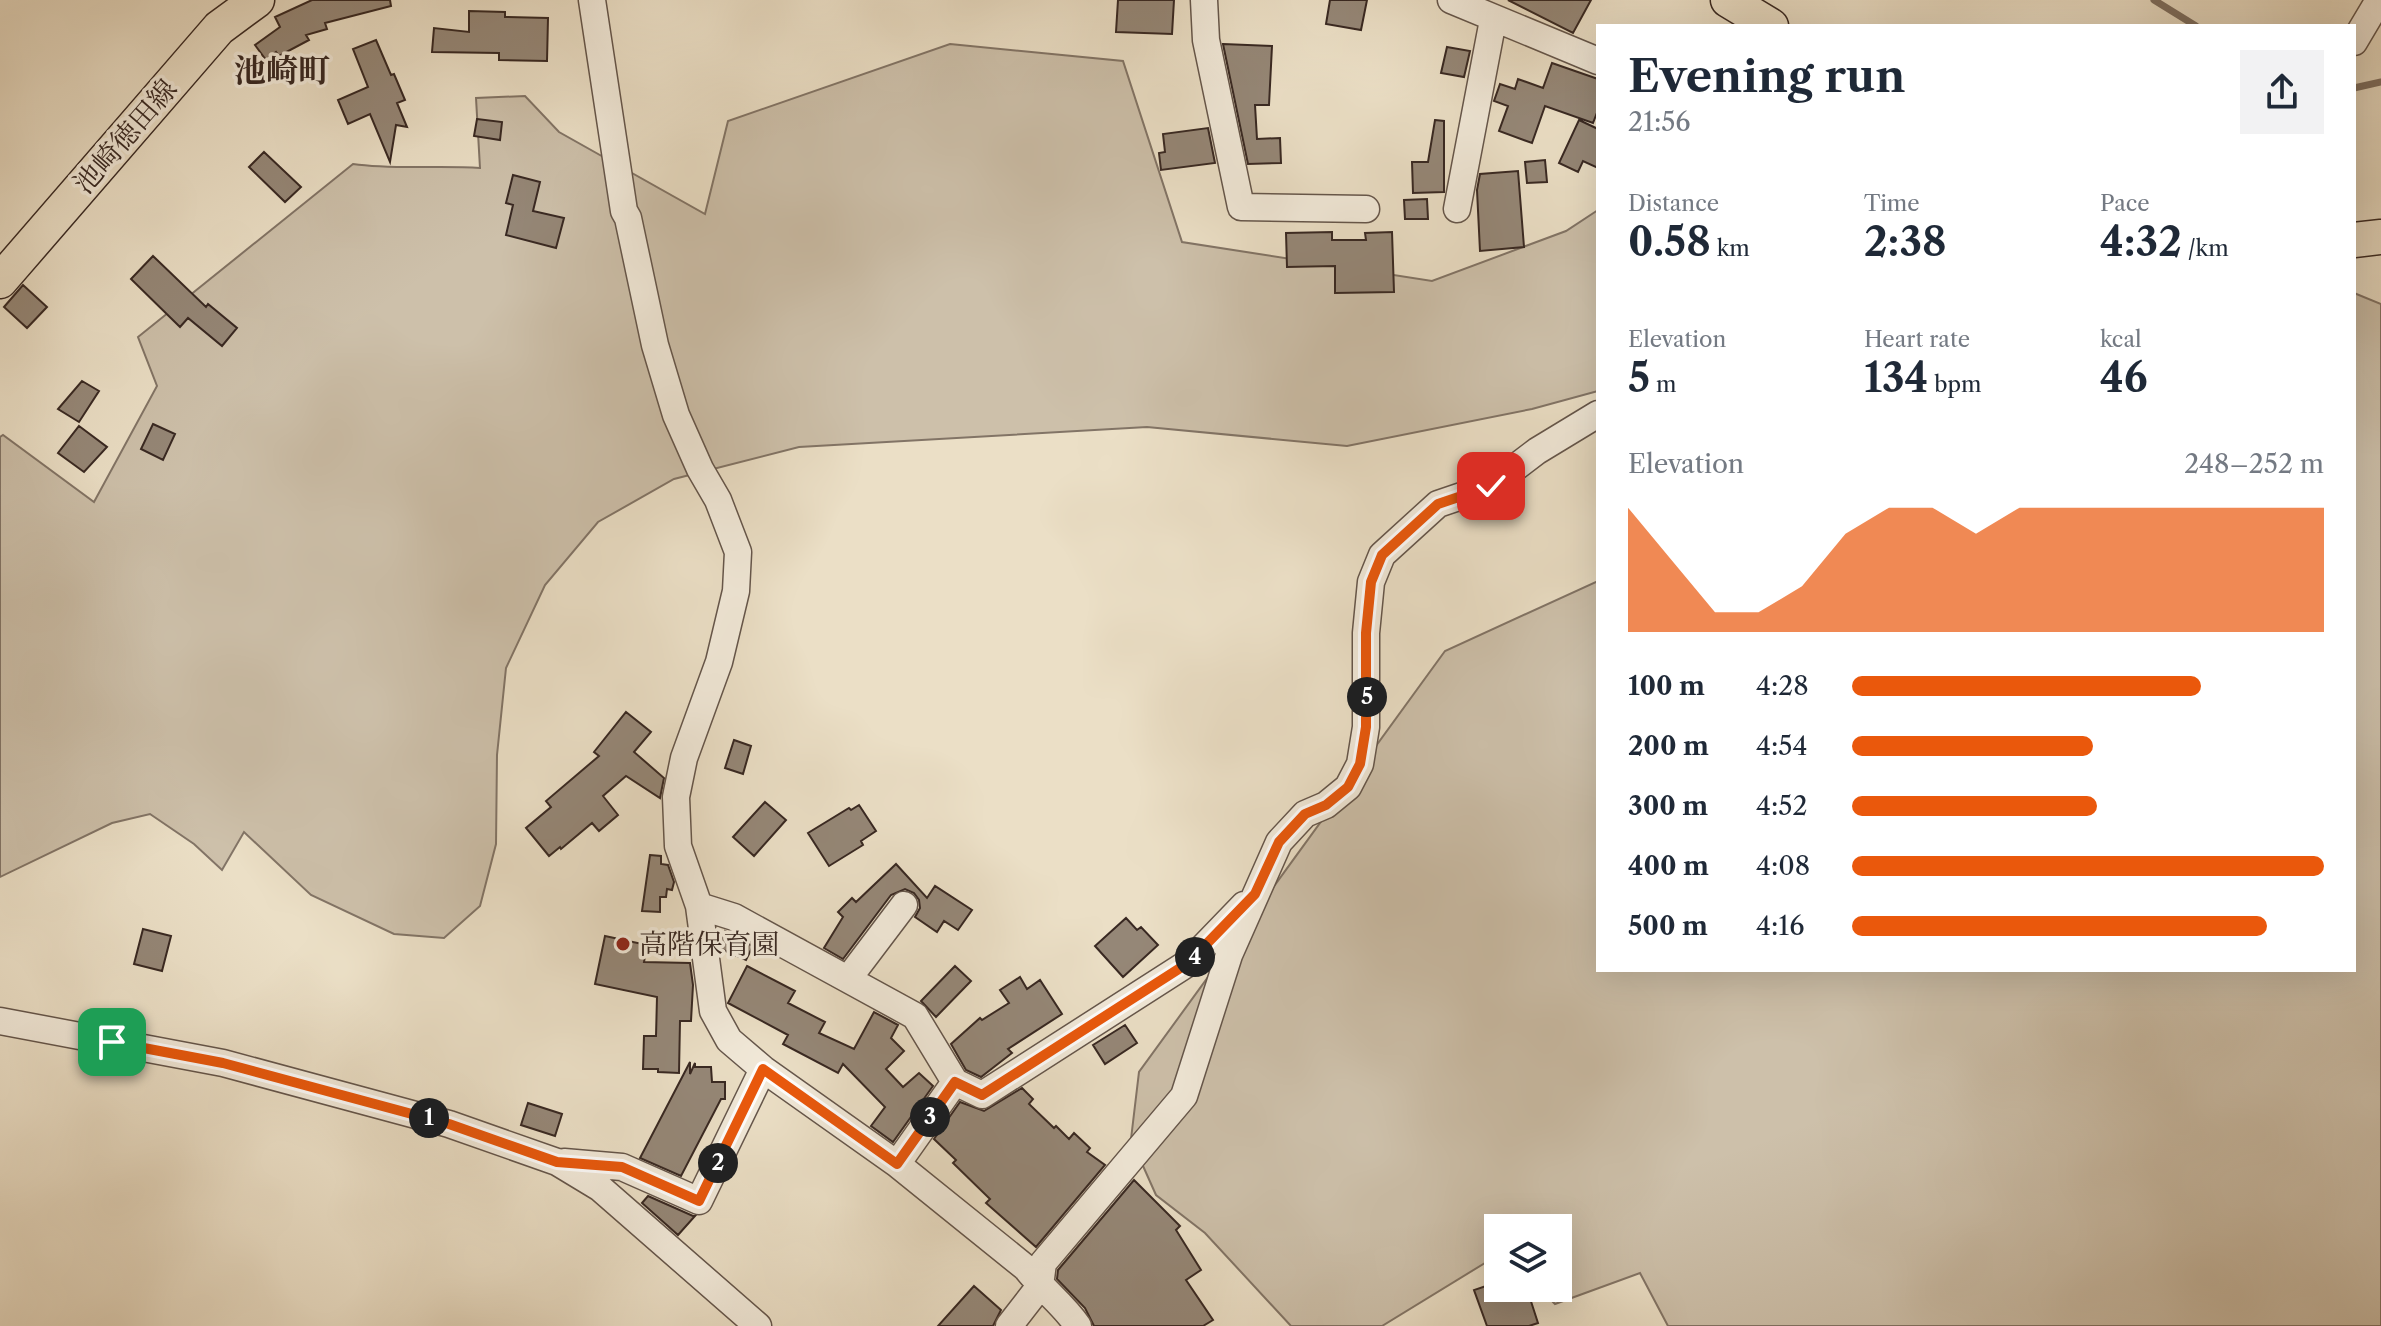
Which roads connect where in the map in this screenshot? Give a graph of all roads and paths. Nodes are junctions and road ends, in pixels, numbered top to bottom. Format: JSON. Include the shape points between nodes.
{"nodes":[{"id":1,"x":257,"y":0,"type":"edge"},
{"id":2,"x":592,"y":0,"type":"edge"},
{"id":3,"x":1204,"y":0,"type":"edge"},
{"id":4,"x":1451,"y":0,"type":"edge"},
{"id":5,"x":1728,"y":0,"type":"edge"},
{"id":6,"x":2379,"y":0,"type":"edge"},
{"id":7,"x":1493,"y":20,"type":"junction"},
{"id":8,"x":1768,"y":24,"type":"edge"},
{"id":9,"x":2356,"y":39,"type":"edge"},
{"id":10,"x":1596,"y":60,"type":"edge"},
{"id":11,"x":1366,"y":209,"type":"dead end"},
{"id":12,"x":1457,"y":209,"type":"dead end"},
{"id":13,"x":2381,"y":237,"type":"edge"},
{"id":14,"x":2356,"y":240,"type":"edge"},
{"id":15,"x":0,"y":281,"type":"edge"},
{"id":16,"x":1596,"y":415,"type":"edge"},
{"id":17,"x":1255,"y":894,"type":"junction"},
{"id":18,"x":904,"y":905,"type":"dead end"},
{"id":19,"x":699,"y":906,"type":"junction"},
{"id":20,"x":848,"y":979,"type":"junction"},
{"id":21,"x":0,"y":1021,"type":"edge"},
{"id":22,"x":763,"y":1069,"type":"junction"},
{"id":23,"x":955,"y":1082,"type":"junction"},
{"id":24,"x":557,"y":1162,"type":"junction"},
{"id":25,"x":897,"y":1164,"type":"junction"},
{"id":26,"x":1040,"y":1286,"type":"junction"},
{"id":27,"x":758,"y":1326,"type":"edge"},
{"id":28,"x":1009,"y":1326,"type":"edge"},
{"id":29,"x":1078,"y":1326,"type":"edge"}],
"edges":[{"from":1,"to":15,"type":"main road","name":"池崎徳田線","via":[[219,28]]},
{"from":2,"to":19,"type":"street","via":[[624,211],[655,345],[676,415],[738,552],[736,591],[719,662],[684,758],[676,797],[678,846]]},
{"from":3,"to":11,"type":"street","via":[[1206,40],[1241,207]]},
{"from":4,"to":7,"type":"street"},
{"from":5,"to":8,"type":"main road"},
{"from":6,"to":9,"type":"street"},
{"from":7,"to":10,"type":"street"},
{"from":7,"to":12,"type":"street"},
{"from":13,"to":14,"type":"main road"},
{"from":16,"to":17,"type":"street","via":[[1491,486],[1438,504],[1382,555],[1371,582],[1360,764],[1348,787],[1305,814],[1279,842]]},
{"from":17,"to":23,"type":"street","via":[[1188,963],[982,1095]]},
{"from":17,"to":26,"type":"street","via":[[1229,955],[1184,1096],[1043,1263]]},
{"from":18,"to":20,"type":"street"},
{"from":19,"to":20,"type":"street","via":[[734,917]]},
{"from":19,"to":22,"type":"street","via":[[713,1011],[729,1040]]},
{"from":20,"to":23,"type":"street","via":[[915,1016]]},
{"from":21,"to":24,"type":"street","via":[[223,1063],[453,1125]]},
{"from":22,"to":24,"type":"street","via":[[699,1201],[622,1167]]},
{"from":22,"to":25,"type":"street"},
{"from":23,"to":25,"type":"street"},
{"from":24,"to":27,"type":"street","via":[[600,1188]]},
{"from":25,"to":26,"type":"street","via":[[1026,1268]]},
{"from":26,"to":28,"type":"street"},
{"from":26,"to":29,"type":"street"}]}
